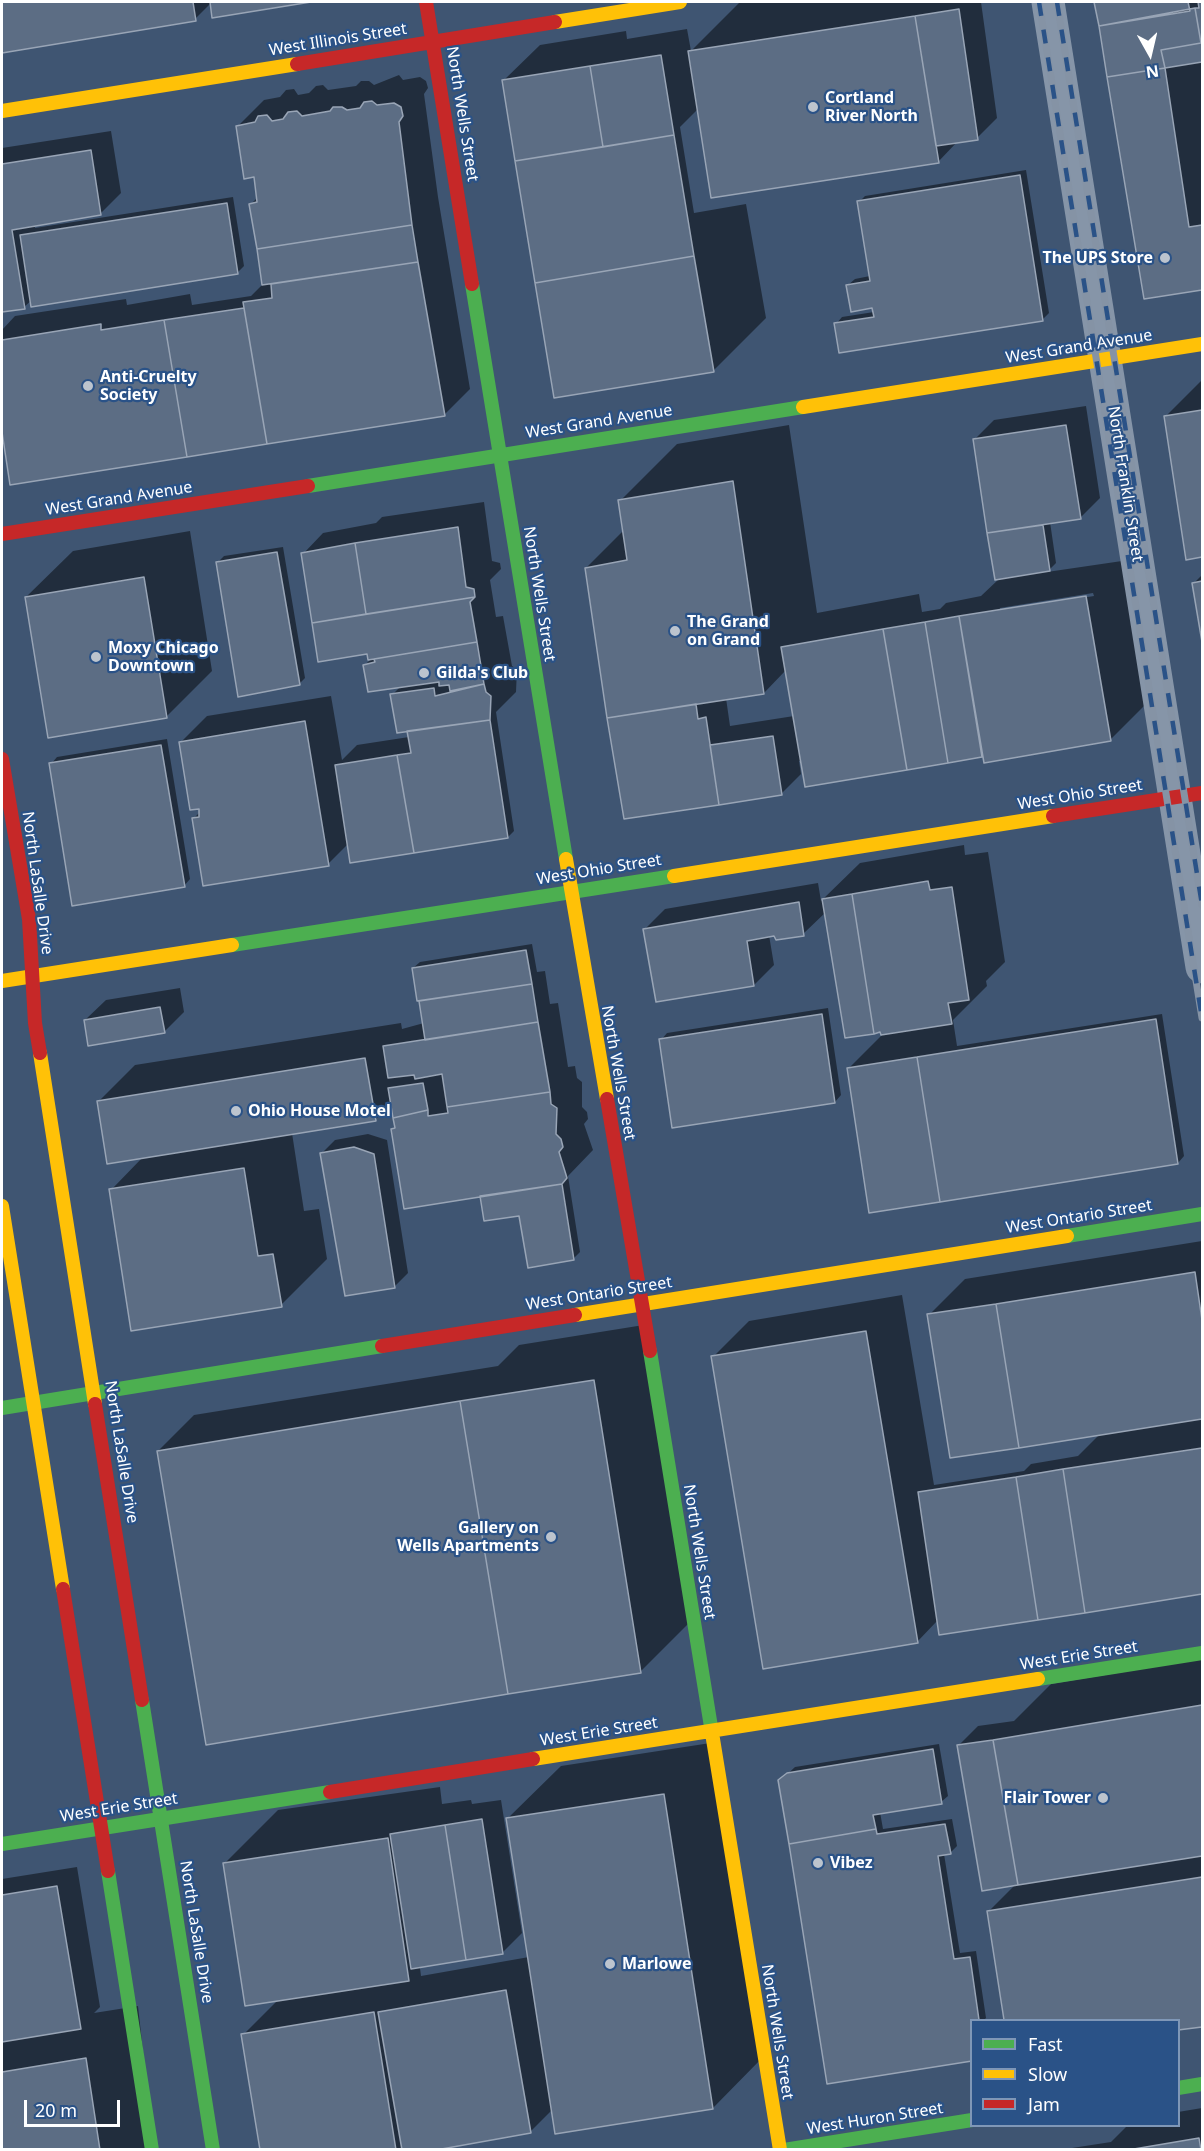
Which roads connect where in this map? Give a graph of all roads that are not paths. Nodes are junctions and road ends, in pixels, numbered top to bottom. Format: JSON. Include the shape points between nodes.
{"nodes":[{"id":1,"x":426,"y":2,"type":"edge"},
{"id":2,"x":681,"y":2,"type":"edge"},
{"id":3,"x":1048,"y":2,"type":"edge"},
{"id":4,"x":433,"y":42,"type":"junction"},
{"id":5,"x":2,"y":111,"type":"edge"},
{"id":6,"x":1203,"y":344,"type":"edge"},
{"id":7,"x":1104,"y":359,"type":"junction"},
{"id":8,"x":500,"y":454,"type":"junction"},
{"id":9,"x":2,"y":534,"type":"edge"},
{"id":10,"x":2,"y":759,"type":"edge"},
{"id":11,"x":1189,"y":795,"type":"edge"},
{"id":12,"x":570,"y":891,"type":"junction"},
{"id":13,"x":1203,"y":967,"type":"edge"},
{"id":14,"x":33,"y":975,"type":"junction"},
{"id":15,"x":2,"y":981,"type":"edge"},
{"id":16,"x":2,"y":1206,"type":"edge"},
{"id":17,"x":1203,"y":1214,"type":"edge"},
{"id":18,"x":642,"y":1304,"type":"junction"},
{"id":19,"x":94,"y":1392,"type":"junction"},
{"id":20,"x":33,"y":1403,"type":"junction"},
{"id":21,"x":2,"y":1408,"type":"edge"},
{"id":22,"x":1203,"y":1653,"type":"edge"},
{"id":23,"x":711,"y":1731,"type":"junction"},
{"id":24,"x":161,"y":1818,"type":"junction"},
{"id":25,"x":101,"y":1828,"type":"junction"},
{"id":26,"x":2,"y":1844,"type":"edge"},
{"id":27,"x":1203,"y":2084,"type":"edge"},
{"id":28,"x":1180,"y":2088,"type":"edge"},
{"id":29,"x":970,"y":2120,"type":"edge"},
{"id":30,"x":152,"y":2150,"type":"edge"},
{"id":31,"x":213,"y":2150,"type":"edge"},
{"id":32,"x":782,"y":2150,"type":"edge"}],
"edges":[{"from":1,"to":4,"type":"main road","name":"North Wells Street"},
{"from":2,"to":4,"type":"main road","name":"West Illinois Street"},
{"from":3,"to":7,"type":"street","name":"North Franklin Street"},
{"from":4,"to":5,"type":"main road","name":"West Illinois Street"},
{"from":4,"to":8,"type":"main road","name":"North Wells Street"},
{"from":6,"to":7,"type":"main road","name":"West Grand Avenue"},
{"from":7,"to":8,"type":"main road","name":"West Grand Avenue"},
{"from":7,"to":11,"type":"street","name":"North Franklin Street"},
{"from":8,"to":9,"type":"main road","name":"West Grand Avenue"},
{"from":8,"to":12,"type":"main road","name":"North Wells Street"},
{"from":10,"to":14,"type":"main road","name":"North LaSalle Drive","via":[[29,919]]},
{"from":11,"to":12,"type":"main road","name":"West Ohio Street"},
{"from":11,"to":13,"type":"street","name":"North Franklin Street"},
{"from":12,"to":14,"type":"main road","name":"West Ohio Street"},
{"from":12,"to":18,"type":"main road","name":"North Wells Street"},
{"from":14,"to":15,"type":"main road","name":"West Ohio Street"},
{"from":14,"to":19,"type":"main road","name":"North LaSalle Drive","via":[[35,1023]]},
{"from":16,"to":20,"type":"main road"},
{"from":17,"to":18,"type":"main road","name":"West Ontario Street"},
{"from":18,"to":19,"type":"main road","name":"West Ontario Street"},
{"from":18,"to":23,"type":"main road","name":"North Wells Street"},
{"from":19,"to":20,"type":"main road","name":"West Ontario Street"},
{"from":19,"to":24,"type":"main road","name":"North LaSalle Drive"},
{"from":20,"to":21,"type":"main road","name":"West Ontario Street"},
{"from":20,"to":25,"type":"main road"},
{"from":22,"to":23,"type":"main road","name":"West Erie Street"},
{"from":23,"to":24,"type":"main road","name":"West Erie Street"},
{"from":23,"to":32,"type":"main road","name":"North Wells Street"},
{"from":24,"to":25,"type":"main road","name":"West Erie Street"},
{"from":24,"to":31,"type":"main road","name":"North LaSalle Drive"},
{"from":25,"to":26,"type":"main road","name":"West Erie Street"},
{"from":25,"to":30,"type":"main road"},
{"from":27,"to":28,"type":"main road"},
{"from":29,"to":32,"type":"main road","name":"West Huron Street"}]}
